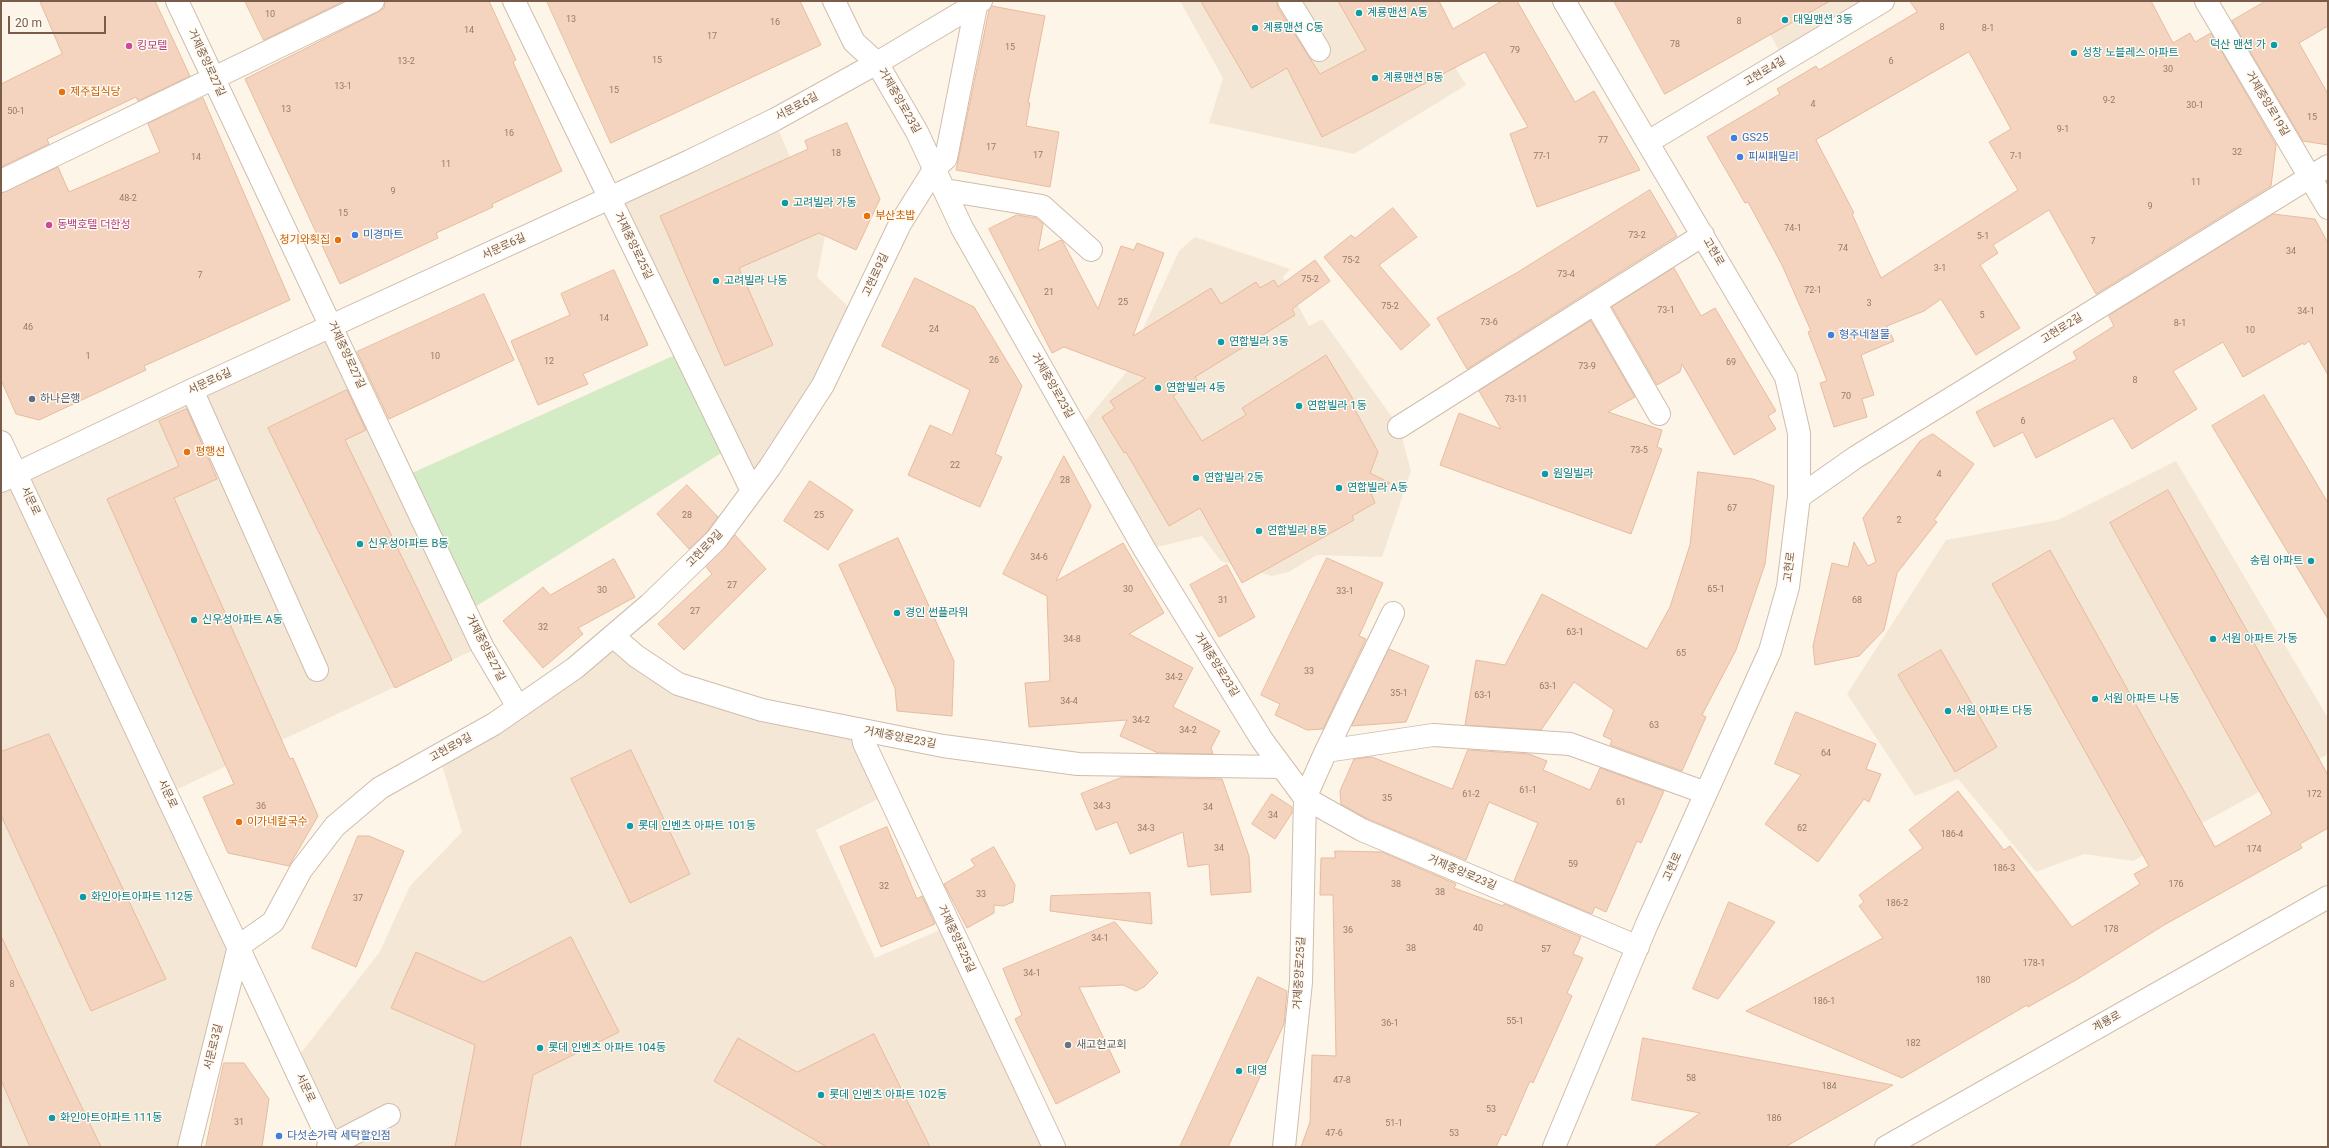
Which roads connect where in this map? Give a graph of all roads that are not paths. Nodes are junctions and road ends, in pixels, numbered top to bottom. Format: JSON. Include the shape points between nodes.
{"nodes":[{"id":1,"x":178,"y":1,"type":"edge"},
{"id":2,"x":372,"y":1,"type":"edge"},
{"id":3,"x":514,"y":1,"type":"edge"},
{"id":4,"x":834,"y":1,"type":"edge"},
{"id":5,"x":1289,"y":1,"type":"edge"},
{"id":6,"x":1564,"y":1,"type":"edge"},
{"id":7,"x":1883,"y":1,"type":"edge"},
{"id":8,"x":2206,"y":1,"type":"edge"},
{"id":9,"x":978,"y":2,"type":"edge"},
{"id":10,"x":1319,"y":50,"type":"dead end"},
{"id":11,"x":877,"y":64,"type":"junction"},
{"id":12,"x":213,"y":79,"type":"junction"},
{"id":13,"x":1648,"y":142,"type":"junction"},
{"id":14,"x":935,"y":168,"type":"junction"},
{"id":15,"x":2319,"y":172,"type":"edge"},
{"id":16,"x":1,"y":181,"type":"edge"},
{"id":17,"x":945,"y":190,"type":"junction"},
{"id":18,"x":610,"y":198,"type":"junction"},
{"id":19,"x":2328,"y":208,"type":"edge"},
{"id":20,"x":1703,"y":235,"type":"junction"},
{"id":21,"x":1091,"y":250,"type":"dead end"},
{"id":22,"x":1595,"y":303,"type":"junction"},
{"id":23,"x":333,"y":326,"type":"junction"},
{"id":24,"x":192,"y":390,"type":"junction"},
{"id":25,"x":1659,"y":414,"type":"dead end"},
{"id":26,"x":1399,"y":427,"type":"dead end"},
{"id":27,"x":1,"y":442,"type":"edge"},
{"id":28,"x":9,"y":478,"type":"edge"},
{"id":29,"x":752,"y":491,"type":"junction"},
{"id":30,"x":1800,"y":496,"type":"junction"},
{"id":31,"x":1393,"y":613,"type":"dead end"},
{"id":32,"x":613,"y":636,"type":"junction"},
{"id":33,"x":317,"y":670,"type":"dead end"},
{"id":34,"x":518,"y":708,"type":"junction"},
{"id":35,"x":862,"y":730,"type":"junction"},
{"id":36,"x":1326,"y":751,"type":"junction"},
{"id":37,"x":1280,"y":767,"type":"junction"},
{"id":38,"x":1706,"y":793,"type":"junction"},
{"id":39,"x":1305,"y":798,"type":"junction"},
{"id":40,"x":2328,"y":897,"type":"edge"},
{"id":41,"x":239,"y":946,"type":"junction"},
{"id":42,"x":1638,"y":947,"type":"junction"},
{"id":43,"x":389,"y":1115,"type":"dead end"},
{"id":44,"x":330,"y":1146,"type":"edge"},
{"id":45,"x":189,"y":1147,"type":"edge"},
{"id":46,"x":1054,"y":1147,"type":"edge"},
{"id":47,"x":1284,"y":1147,"type":"edge"},
{"id":48,"x":1554,"y":1147,"type":"edge"},
{"id":49,"x":1886,"y":1147,"type":"edge"}],
"edges":[{"from":1,"to":12,"type":"street","name":"거제중앙로27길"},
{"from":2,"to":12,"type":"street"},
{"from":3,"to":18,"type":"street","name":"거제중앙로25길"},
{"from":4,"to":11,"type":"street","name":"거제중앙로23길","via":[[854,42]]},
{"from":5,"to":10,"type":"street"},
{"from":6,"to":13,"type":"street","name":"고현로"},
{"from":7,"to":13,"type":"street","name":"고현로4길"},
{"from":8,"to":15,"type":"street","name":"거제중앙로19길"},
{"from":9,"to":11,"type":"street","name":"서문로6길"},
{"from":9,"to":14,"type":"street","name":"고현로9길","via":[[946,158]]},
{"from":11,"to":14,"type":"street","name":"거제중앙로23길"},
{"from":11,"to":18,"type":"street","name":"서문로6길","via":[[767,123]]},
{"from":12,"to":16,"type":"street"},
{"from":12,"to":23,"type":"street","name":"거제중앙로27길"},
{"from":13,"to":20,"type":"street","name":"고현로"},
{"from":14,"to":17,"type":"street","name":"거제중앙로23길"},
{"from":14,"to":29,"type":"street","name":"고현로9길","via":[[900,224],[823,384]]},
{"from":15,"to":19,"type":"street","name":"거제중앙로19길"},
{"from":15,"to":30,"type":"street","name":"고현로2길","via":[[1856,457]]},
{"from":17,"to":21,"type":"street","via":[[1042,206]]},
{"from":17,"to":37,"type":"street","name":"거제중앙로23길","via":[[962,228],[1145,550]]},
{"from":18,"to":23,"type":"street","name":"서문로6길"},
{"from":18,"to":29,"type":"street","name":"거제중앙로25길"},
{"from":20,"to":22,"type":"street"},
{"from":20,"to":30,"type":"street","name":"고현로","via":[[1786,377],[1799,433]]},
{"from":22,"to":25,"type":"street"},
{"from":22,"to":26,"type":"street"},
{"from":23,"to":24,"type":"street","name":"서문로6길"},
{"from":23,"to":34,"type":"street","name":"거제중앙로27길","via":[[482,646]]},
{"from":24,"to":28,"type":"street","name":"서문로6길"},
{"from":24,"to":33,"type":"street"},
{"from":27,"to":28,"type":"street","name":"서문로"},
{"from":28,"to":41,"type":"street","name":"서문로"},
{"from":29,"to":32,"type":"street","name":"고현로9길","via":[[716,540]]},
{"from":30,"to":38,"type":"street","name":"고현로","via":[[1788,587],[1770,651]]},
{"from":31,"to":36,"type":"street"},
{"from":32,"to":34,"type":"street","name":"고현로9길","via":[[575,668]]},
{"from":32,"to":35,"type":"street","name":"거제중앙로23길","via":[[636,656],[678,684],[762,710]]},
{"from":34,"to":41,"type":"street","name":"고현로9길","via":[[380,788],[335,826],[301,870],[273,922]]},
{"from":35,"to":37,"type":"street","name":"거제중앙로23길","via":[[943,746],[1078,764]]},
{"from":35,"to":46,"type":"street","name":"거제중앙로25길","via":[[864,743]]},
{"from":36,"to":38,"type":"street","via":[[1433,736],[1570,744]]},
{"from":36,"to":39,"type":"street"},
{"from":37,"to":39,"type":"street","name":"거제중앙로23길"},
{"from":38,"to":42,"type":"street","name":"고현로"},
{"from":39,"to":42,"type":"street","name":"거제중앙로23길","via":[[1362,830]]},
{"from":39,"to":47,"type":"street","name":"거제중앙로25길","via":[[1301,982]]},
{"from":40,"to":49,"type":"street","name":"계룡로"},
{"from":41,"to":44,"type":"street","name":"서문로"},
{"from":41,"to":45,"type":"street","name":"서문로3길"},
{"from":42,"to":48,"type":"street","name":"고현로"},
{"from":43,"to":44,"type":"street"}]}
